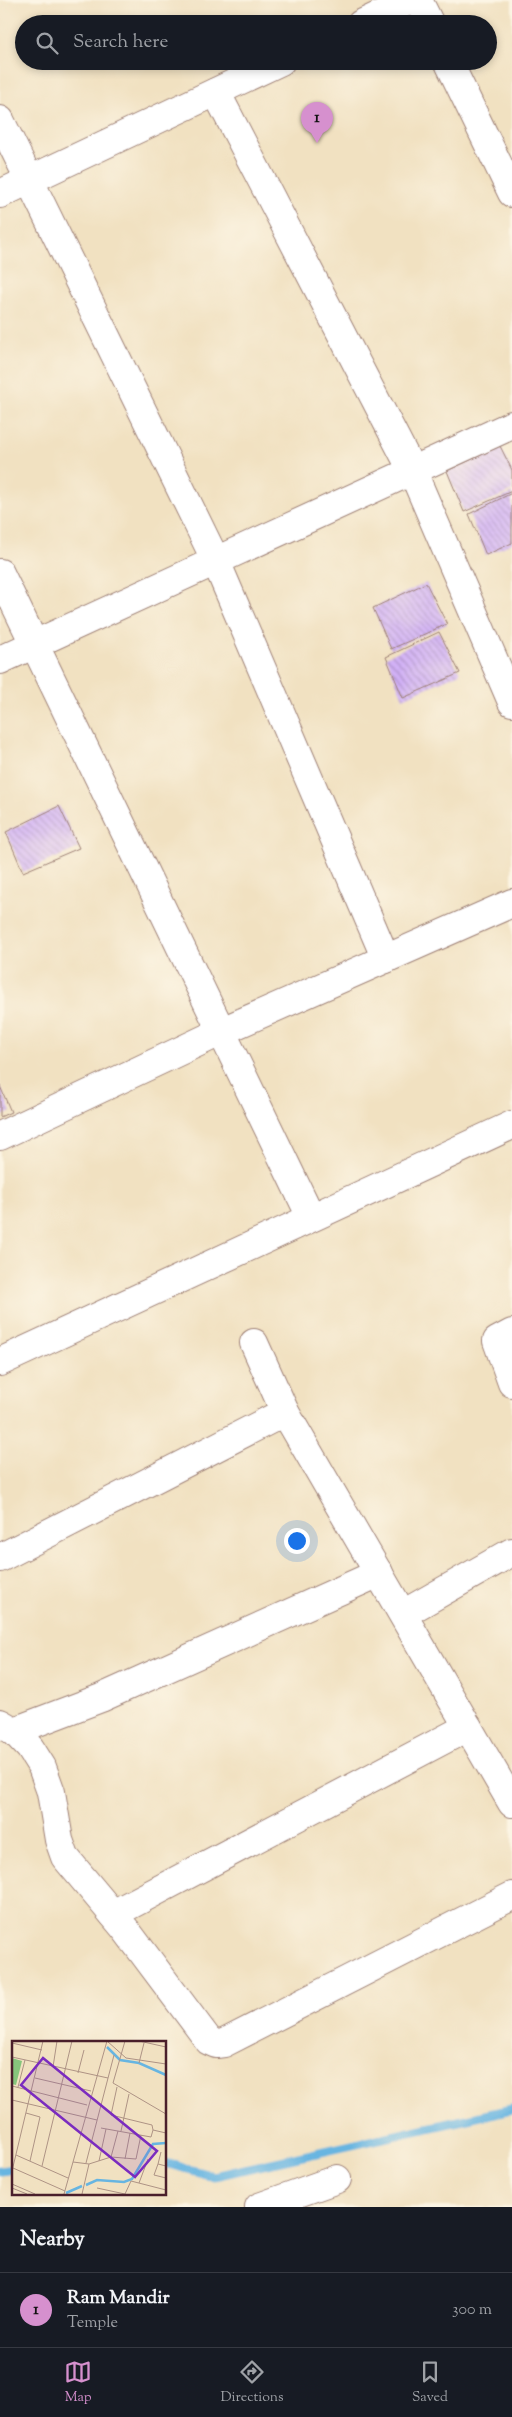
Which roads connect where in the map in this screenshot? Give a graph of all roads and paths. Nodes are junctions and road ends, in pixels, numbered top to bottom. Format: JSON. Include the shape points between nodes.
{"nodes":[{"id":1,"x":411,"y":0,"type":"edge"},
{"id":2,"x":418,"y":0,"type":"edge"},
{"id":3,"x":379,"y":15,"type":"edge"},
{"id":4,"x":426,"y":15,"type":"edge"},
{"id":5,"x":263,"y":70,"type":"edge"},
{"id":6,"x":452,"y":70,"type":"edge"},
{"id":7,"x":216,"y":92,"type":"junction"},
{"id":8,"x":0,"y":120,"type":"edge"},
{"id":9,"x":28,"y":181,"type":"junction"},
{"id":10,"x":512,"y":193,"type":"edge"},
{"id":11,"x":0,"y":194,"type":"edge"},
{"id":12,"x":512,"y":425,"type":"edge"},
{"id":13,"x":412,"y":470,"type":"junction"},
{"id":14,"x":215,"y":559,"type":"junction"},
{"id":15,"x":0,"y":573,"type":"edge"},
{"id":16,"x":34,"y":644,"type":"junction"},
{"id":17,"x":0,"y":660,"type":"edge"},
{"id":18,"x":512,"y":702,"type":"edge"},
{"id":19,"x":512,"y":903,"type":"edge"},
{"id":20,"x":386,"y":959,"type":"junction"},
{"id":21,"x":220,"y":1032,"type":"junction"},
{"id":22,"x":512,"y":1125,"type":"edge"},
{"id":23,"x":0,"y":1136,"type":"edge"},
{"id":24,"x":311,"y":1217,"type":"junction"},
{"id":25,"x":512,"y":1333,"type":"edge"},
{"id":26,"x":254,"y":1343,"type":"dead end"},
{"id":27,"x":0,"y":1362,"type":"edge"},
{"id":28,"x":512,"y":1383,"type":"edge"},
{"id":29,"x":285,"y":1412,"type":"junction"},
{"id":30,"x":512,"y":1552,"type":"edge"},
{"id":31,"x":0,"y":1558,"type":"edge"},
{"id":32,"x":379,"y":1574,"type":"junction"},
{"id":33,"x":403,"y":1614,"type":"junction"},
{"id":34,"x":7,"y":1727,"type":"edge"},
{"id":35,"x":468,"y":1727,"type":"junction"},
{"id":36,"x":512,"y":1803,"type":"edge"},
{"id":37,"x":512,"y":1896,"type":"edge"},
{"id":38,"x":114,"y":1914,"type":"junction"},
{"id":39,"x":337,"y":2179,"type":"dead end"},
{"id":40,"x":259,"y":2207,"type":"edge"}],
"edges":[{"from":1,"to":3,"type":"street"},
{"from":2,"to":4,"type":"street"},
{"from":5,"to":7,"type":"street"},
{"from":6,"to":10,"type":"street"},
{"from":7,"to":9,"type":"street"},
{"from":7,"to":13,"type":"street"},
{"from":8,"to":9,"type":"street"},
{"from":9,"to":11,"type":"street"},
{"from":9,"to":14,"type":"street"},
{"from":12,"to":13,"type":"street"},
{"from":13,"to":14,"type":"street"},
{"from":13,"to":18,"type":"street"},
{"from":14,"to":16,"type":"street"},
{"from":14,"to":20,"type":"street"},
{"from":15,"to":16,"type":"street"},
{"from":16,"to":17,"type":"street"},
{"from":16,"to":21,"type":"street"},
{"from":19,"to":20,"type":"street"},
{"from":20,"to":21,"type":"street"},
{"from":21,"to":23,"type":"street"},
{"from":21,"to":24,"type":"street"},
{"from":22,"to":24,"type":"street"},
{"from":24,"to":27,"type":"street"},
{"from":25,"to":28,"type":"street","via":[[497,1341]]},
{"from":26,"to":29,"type":"street"},
{"from":29,"to":31,"type":"street"},
{"from":29,"to":32,"type":"street"},
{"from":30,"to":33,"type":"street"},
{"from":32,"to":33,"type":"street"},
{"from":32,"to":34,"type":"street","via":[[101,1698]]},
{"from":33,"to":35,"type":"street"},
{"from":34,"to":38,"type":"street","via":[[30,1748],[42,1767],[51,1792],[65,1857],[83,1882]]},
{"from":35,"to":36,"type":"street"},
{"from":35,"to":38,"type":"street"},
{"from":37,"to":38,"type":"street","via":[[224,2043],[216,2044],[209,2040]]},
{"from":39,"to":40,"type":"street"}]}
